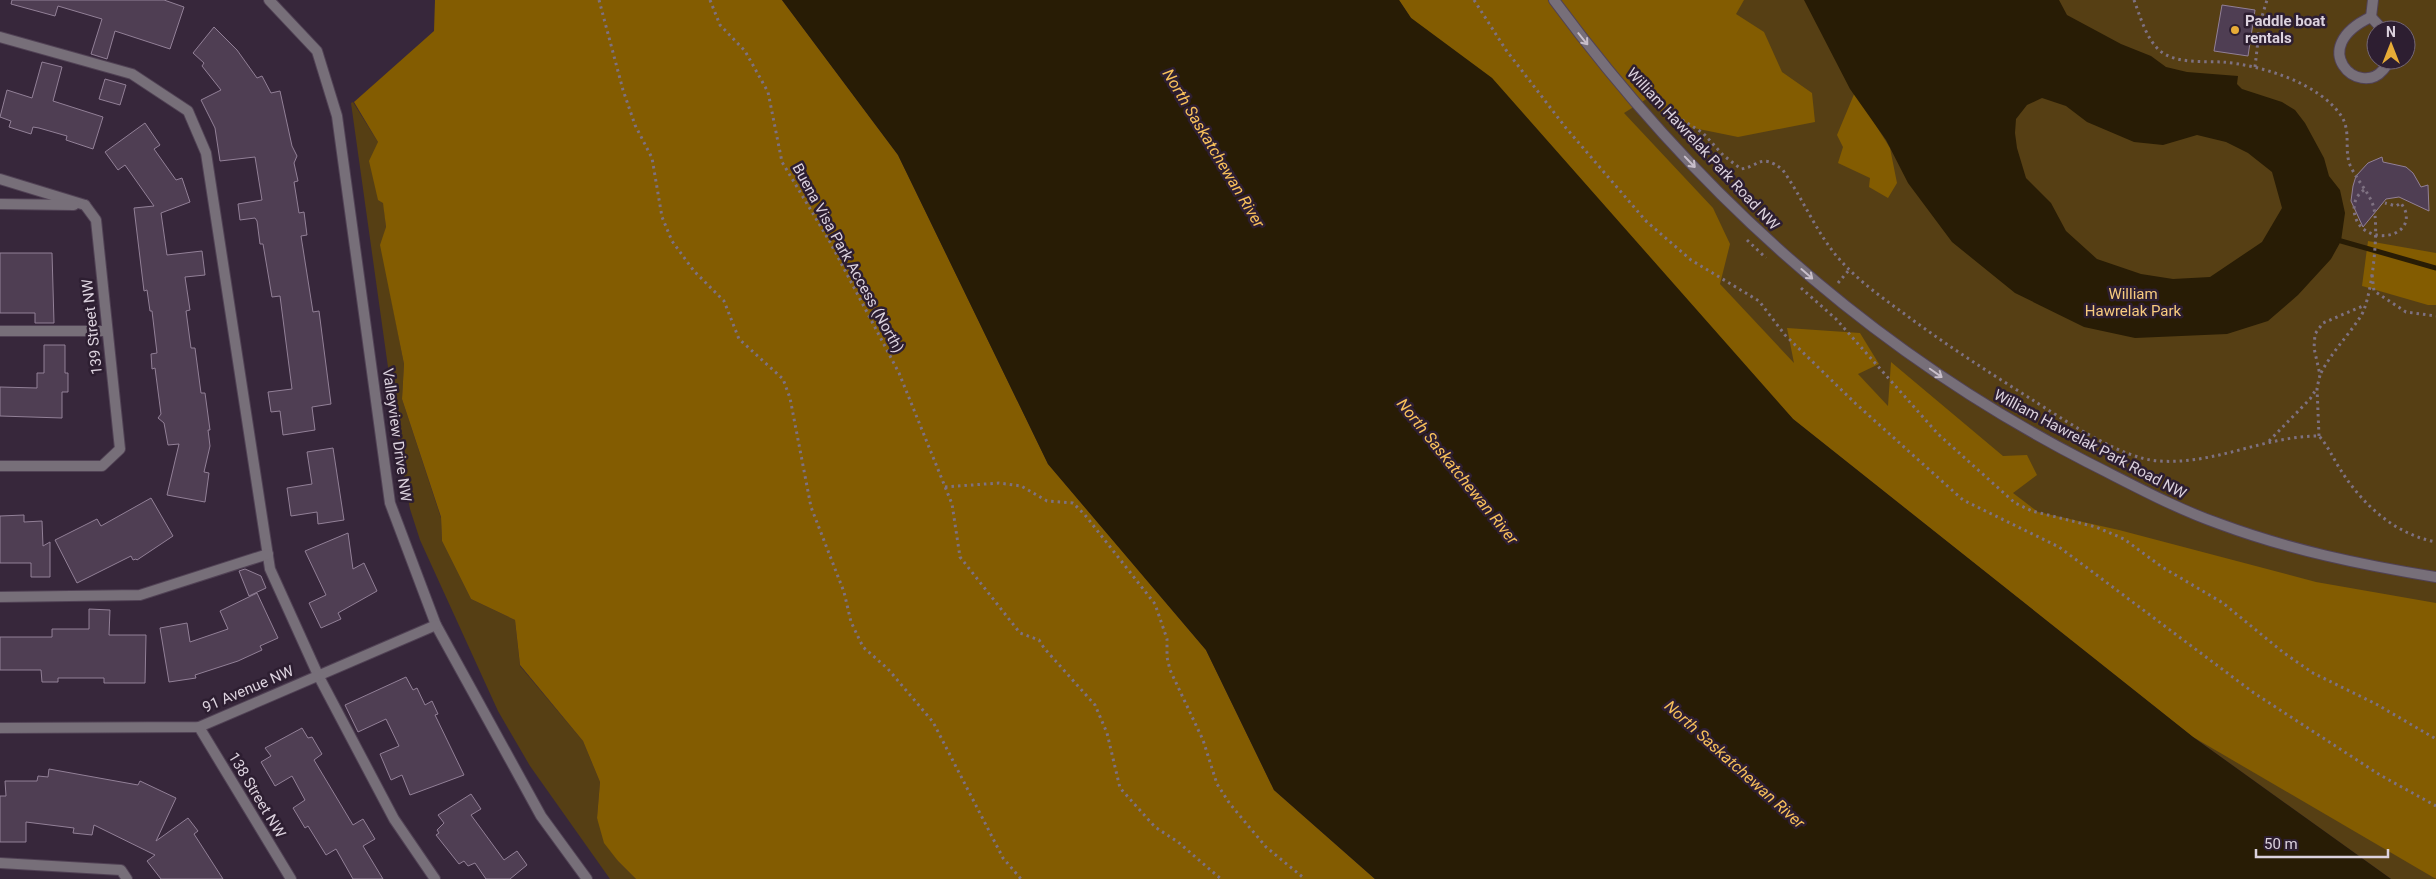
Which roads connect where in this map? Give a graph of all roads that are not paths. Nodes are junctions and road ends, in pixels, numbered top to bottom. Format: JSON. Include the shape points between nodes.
{"nodes":[{"id":1,"x":269,"y":0,"type":"edge"},
{"id":2,"x":1554,"y":0,"type":"edge"},
{"id":3,"x":2373,"y":0,"type":"edge"},
{"id":4,"x":2371,"y":17,"type":"junction"},
{"id":5,"x":2374,"y":20,"type":"edge"},
{"id":6,"x":0,"y":37,"type":"edge"},
{"id":7,"x":2383,"y":70,"type":"edge"},
{"id":8,"x":0,"y":179,"type":"edge"},
{"id":9,"x":0,"y":204,"type":"edge"},
{"id":10,"x":85,"y":205,"type":"junction"},
{"id":11,"x":0,"y":331,"type":"edge"},
{"id":12,"x":108,"y":331,"type":"junction"},
{"id":13,"x":0,"y":466,"type":"edge"},
{"id":14,"x":268,"y":554,"type":"junction"},
{"id":15,"x":2436,"y":577,"type":"edge"},
{"id":16,"x":0,"y":597,"type":"edge"},
{"id":17,"x":436,"y":625,"type":"junction"},
{"id":18,"x":318,"y":676,"type":"junction"},
{"id":19,"x":199,"y":727,"type":"junction"},
{"id":20,"x":0,"y":728,"type":"edge"},
{"id":21,"x":0,"y":863,"type":"edge"},
{"id":22,"x":127,"y":879,"type":"edge"},
{"id":23,"x":290,"y":879,"type":"edge"},
{"id":24,"x":436,"y":879,"type":"edge"},
{"id":25,"x":587,"y":879,"type":"edge"}],
"edges":[{"from":1,"to":17,"type":"street","name":"Valleyview Drive NW","via":[[317,51],[337,116],[390,503]]},
{"from":2,"to":15,"type":"street","name":"William Hawrelak Park Road NW","one_way":true,"via":[[1624,90],[1750,224],[1864,322],[1970,397],[2152,496],[2218,524],[2326,557]]},
{"from":3,"to":4,"type":"street"},
{"from":4,"to":5,"type":"street"},
{"from":4,"to":7,"type":"street","via":[[2347,32],[2339,45],[2339,59],[2348,74],[2365,79]]},
{"from":6,"to":14,"type":"street","via":[[132,74],[188,111],[206,153]]},
{"from":8,"to":10,"type":"street"},
{"from":9,"to":10,"type":"street"},
{"from":10,"to":12,"type":"street","name":"139 Street NW","via":[[96,220]]},
{"from":11,"to":12,"type":"street"},
{"from":12,"to":13,"type":"street","name":"139 Street NW","via":[[120,449],[102,466]]},
{"from":14,"to":16,"type":"street","via":[[140,596]]},
{"from":14,"to":18,"type":"street","via":[[270,569]]},
{"from":17,"to":18,"type":"street","name":"91 Avenue NW"},
{"from":17,"to":25,"type":"street","name":"Valleyview Drive NW","via":[[541,816]]},
{"from":18,"to":19,"type":"street","name":"91 Avenue NW"},
{"from":18,"to":24,"type":"street","via":[[394,819]]},
{"from":19,"to":20,"type":"street","name":"91 Avenue NW"},
{"from":19,"to":23,"type":"street","name":"138 Street NW"},
{"from":21,"to":22,"type":"street","via":[[122,870]]}]}
